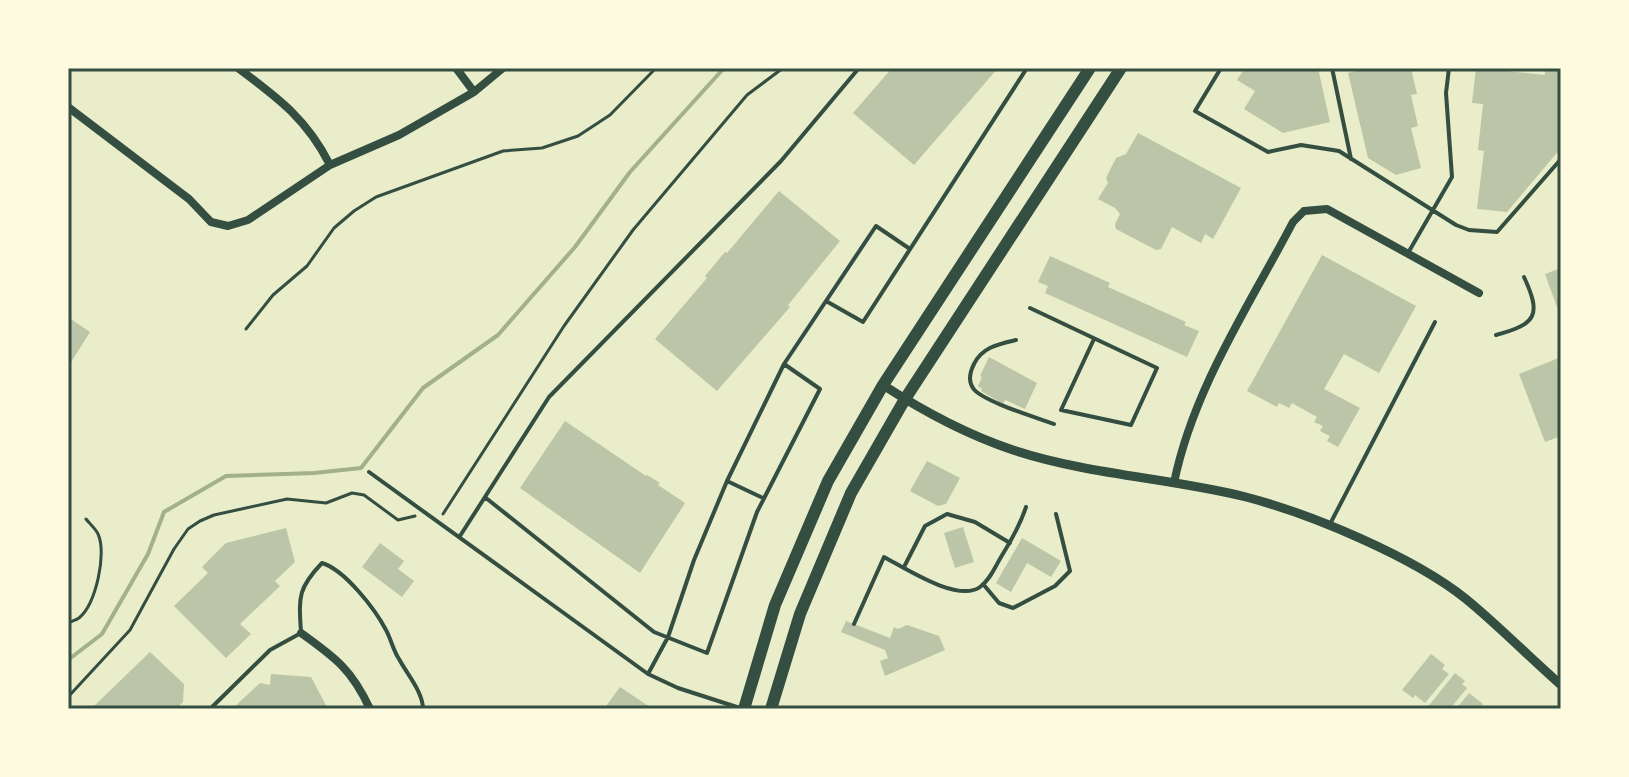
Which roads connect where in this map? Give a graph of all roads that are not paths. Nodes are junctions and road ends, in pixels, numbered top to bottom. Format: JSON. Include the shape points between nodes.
{"nodes":[{"id":1,"x":238,"y":68,"type":"edge"},
{"id":2,"x":456,"y":68,"type":"edge"},
{"id":3,"x":503,"y":68,"type":"edge"},
{"id":4,"x":859,"y":68,"type":"edge"},
{"id":5,"x":1027,"y":68,"type":"edge"},
{"id":6,"x":1090,"y":68,"type":"edge"},
{"id":7,"x":1121,"y":68,"type":"edge"},
{"id":8,"x":1221,"y":68,"type":"edge"},
{"id":9,"x":1332,"y":68,"type":"edge"},
{"id":10,"x":1449,"y":68,"type":"edge"},
{"id":11,"x":474,"y":92,"type":"junction"},
{"id":12,"x":68,"y":107,"type":"edge"},
{"id":13,"x":1351,"y":159,"type":"junction"},
{"id":14,"x":1561,"y":159,"type":"edge"},
{"id":15,"x":330,"y":165,"type":"junction"},
{"id":16,"x":1433,"y":210,"type":"junction"},
{"id":17,"x":910,"y":249,"type":"junction"},
{"id":18,"x":1407,"y":255,"type":"junction"},
{"id":19,"x":1524,"y":277,"type":"dead end"},
{"id":20,"x":1479,"y":293,"type":"dead end"},
{"id":21,"x":826,"y":301,"type":"junction"},
{"id":22,"x":1030,"y":308,"type":"dead end"},
{"id":23,"x":1435,"y":322,"type":"dead end"},
{"id":24,"x":1496,"y":335,"type":"dead end"},
{"id":25,"x":1094,"y":339,"type":"junction"},
{"id":26,"x":1016,"y":340,"type":"dead end"},
{"id":27,"x":784,"y":364,"type":"junction"},
{"id":28,"x":883,"y":385,"type":"junction"},
{"id":29,"x":905,"y":399,"type":"junction"},
{"id":30,"x":1054,"y":424,"type":"dead end"},
{"id":31,"x":369,"y":472,"type":"dead end"},
{"id":32,"x":727,"y":481,"type":"junction"},
{"id":33,"x":1174,"y":483,"type":"junction"},
{"id":34,"x":486,"y":498,"type":"junction"},
{"id":35,"x":763,"y":498,"type":"junction"},
{"id":36,"x":1026,"y":507,"type":"dead end"},
{"id":37,"x":1056,"y":514,"type":"dead end"},
{"id":38,"x":1329,"y":526,"type":"junction"},
{"id":39,"x":460,"y":536,"type":"junction"},
{"id":40,"x":1010,"y":543,"type":"junction"},
{"id":41,"x":904,"y":567,"type":"junction"},
{"id":42,"x":983,"y":584,"type":"junction"},
{"id":43,"x":854,"y":624,"type":"dead end"},
{"id":44,"x":301,"y":633,"type":"junction"},
{"id":45,"x":668,"y":637,"type":"junction"},
{"id":46,"x":648,"y":674,"type":"junction"},
{"id":47,"x":1561,"y":685,"type":"edge"},
{"id":48,"x":210,"y":709,"type":"edge"},
{"id":49,"x":370,"y":709,"type":"edge"},
{"id":50,"x":423,"y":709,"type":"edge"},
{"id":51,"x":744,"y":709,"type":"edge"},
{"id":52,"x":771,"y":709,"type":"edge"}],
"edges":[{"from":1,"to":15,"type":"street","via":[[304,122]]},
{"from":2,"to":11,"type":"street"},
{"from":3,"to":11,"type":"street"},
{"from":4,"to":34,"type":"lane","via":[[781,161],[549,397]]},
{"from":5,"to":17,"type":"lane"},
{"from":6,"to":28,"type":"main road"},
{"from":7,"to":29,"type":"main road"},
{"from":8,"to":13,"type":"lane","via":[[1195,111],[1268,152],[1311,146]]},
{"from":9,"to":13,"type":"lane"},
{"from":10,"to":16,"type":"lane","via":[[1452,177]]},
{"from":11,"to":15,"type":"street","via":[[399,135]]},
{"from":12,"to":15,"type":"street","via":[[189,199],[211,222],[228,226],[248,220]]},
{"from":13,"to":16,"type":"lane"},
{"from":14,"to":16,"type":"lane","via":[[1497,232],[1469,230]]},
{"from":16,"to":18,"type":"lane"},
{"from":17,"to":21,"type":"lane","via":[[863,322]]},
{"from":17,"to":21,"type":"lane","via":[[876,226]]},
{"from":18,"to":20,"type":"street"},
{"from":18,"to":33,"type":"street","via":[[1327,209],[1304,211],[1293,222],[1207,383]]},
{"from":19,"to":24,"type":"lane","via":[[1534,299],[1531,319]]},
{"from":21,"to":27,"type":"lane"},
{"from":22,"to":25,"type":"lane"},
{"from":23,"to":38,"type":"lane"},
{"from":25,"to":25,"type":"lane","via":[[1157,368],[1131,425],[1061,410]]},
{"from":26,"to":30,"type":"lane","via":[[981,354],[971,386],[991,400]]},
{"from":27,"to":32,"type":"lane"},
{"from":27,"to":35,"type":"lane","via":[[820,389]]},
{"from":28,"to":29,"type":"street"},
{"from":28,"to":51,"type":"main road","via":[[808,525],[775,605]]},
{"from":29,"to":33,"type":"street","via":[[1015,451]]},
{"from":29,"to":52,"type":"main road","via":[[832,535],[800,614]]},
{"from":31,"to":39,"type":"lane"},
{"from":32,"to":35,"type":"lane"},
{"from":32,"to":45,"type":"lane"},
{"from":33,"to":38,"type":"street","via":[[1247,497]]},
{"from":34,"to":39,"type":"lane"},
{"from":34,"to":45,"type":"lane","via":[[654,632]]},
{"from":35,"to":45,"type":"lane","via":[[707,653]]},
{"from":36,"to":40,"type":"lane"},
{"from":37,"to":42,"type":"lane","via":[[1070,571],[1055,586],[1013,608],[999,603]]},
{"from":38,"to":47,"type":"street","via":[[1455,592]]},
{"from":39,"to":46,"type":"lane"},
{"from":40,"to":41,"type":"lane","via":[[975,522],[947,514],[925,526]]},
{"from":40,"to":42,"type":"lane"},
{"from":41,"to":42,"type":"lane","via":[[959,592]]},
{"from":41,"to":43,"type":"lane","via":[[884,557]]},
{"from":44,"to":48,"type":"lane","via":[[270,650]]},
{"from":44,"to":49,"type":"street","via":[[341,662]]},
{"from":44,"to":50,"type":"lane","via":[[299,598],[307,579],[322,563],[331,566],[364,597],[386,629]]},
{"from":45,"to":46,"type":"lane"},
{"from":46,"to":51,"type":"lane"}]}
